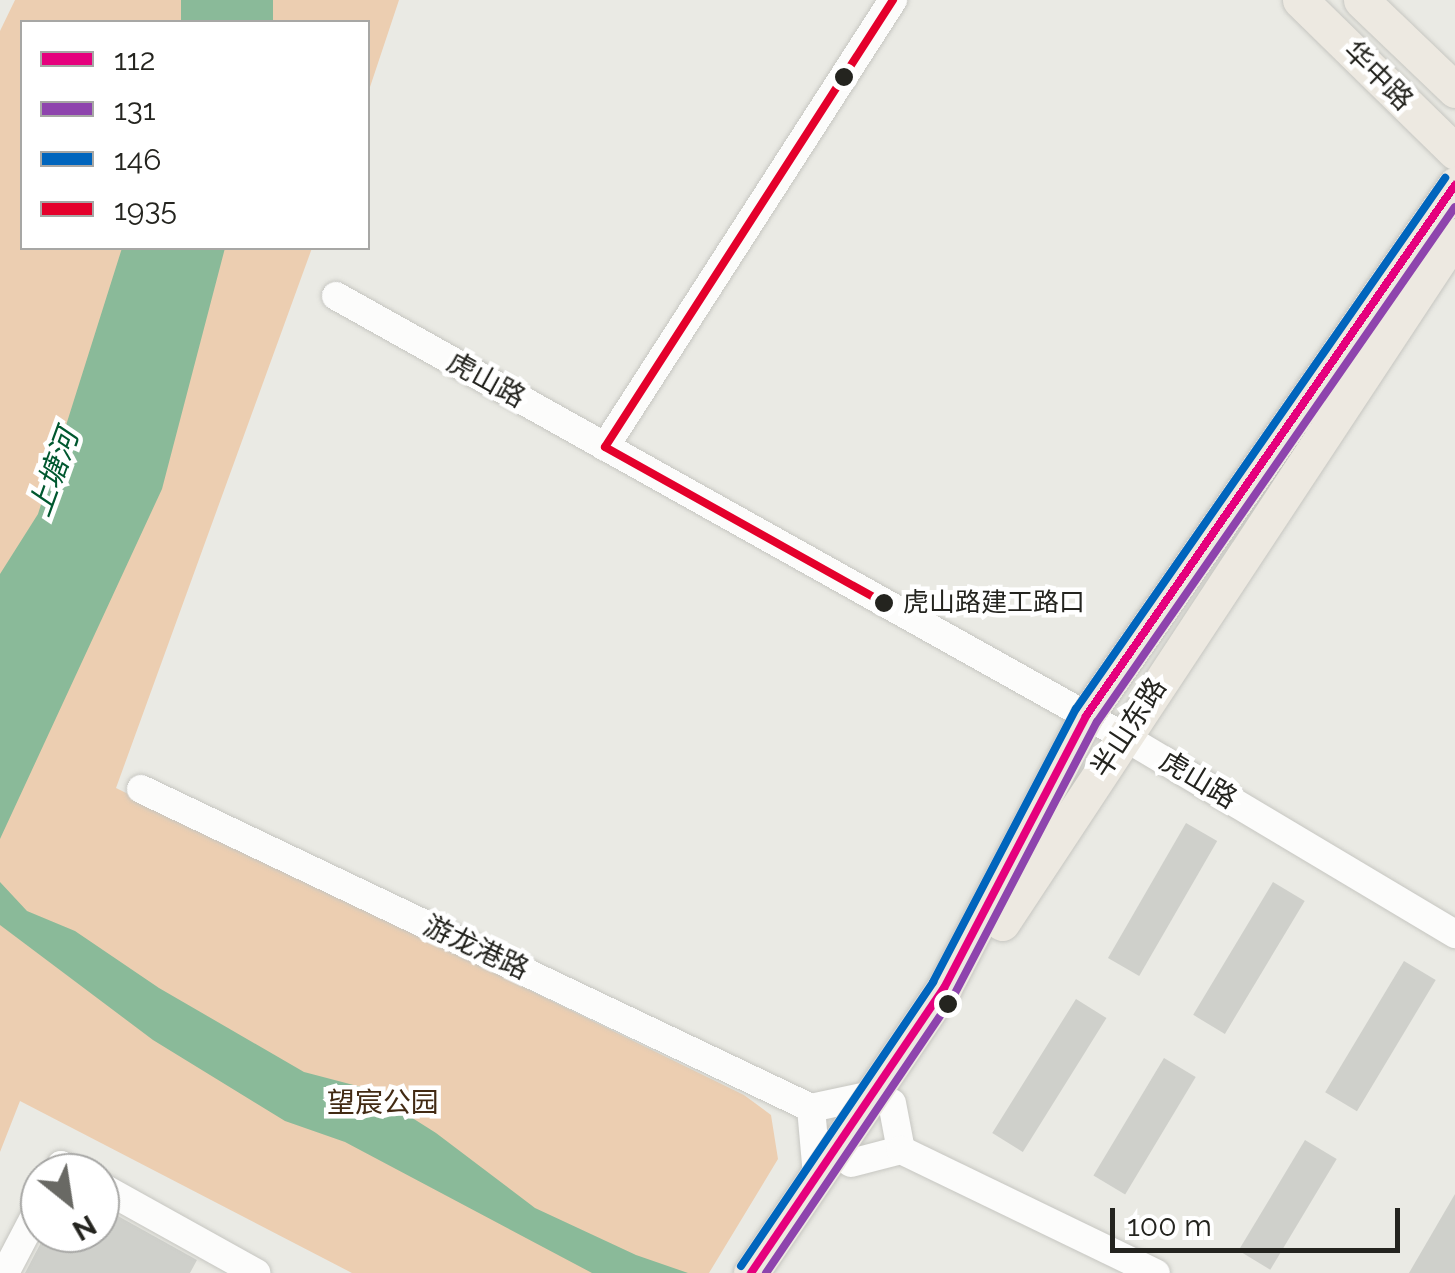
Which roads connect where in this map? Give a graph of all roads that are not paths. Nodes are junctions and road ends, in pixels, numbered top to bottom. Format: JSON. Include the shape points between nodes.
{"nodes":[{"id":1,"x":893,"y":0,"type":"edge"},
{"id":2,"x":1300,"y":0,"type":"edge"},
{"id":3,"x":1361,"y":0,"type":"edge"},
{"id":4,"x":1455,"y":90,"type":"edge"},
{"id":5,"x":1455,"y":152,"type":"edge"},
{"id":6,"x":1455,"y":185,"type":"edge"},
{"id":7,"x":1455,"y":236,"type":"edge"},
{"id":8,"x":336,"y":296,"type":"dead end"},
{"id":9,"x":606,"y":447,"type":"junction"},
{"id":10,"x":1086,"y":716,"type":"junction"},
{"id":11,"x":1123,"y":736,"type":"junction"},
{"id":12,"x":140,"y":790,"type":"dead end"},
{"id":13,"x":1455,"y":934,"type":"edge"},
{"id":14,"x":882,"y":1099,"type":"junction"},
{"id":15,"x":811,"y":1108,"type":"junction"},
{"id":16,"x":901,"y":1150,"type":"junction"},
{"id":17,"x":851,"y":1163,"type":"junction"},
{"id":18,"x":817,"y":1175,"type":"junction"},
{"id":19,"x":120,"y":1197,"type":"edge"},
{"id":20,"x":20,"y":1244,"type":"edge"},
{"id":21,"x":5,"y":1273,"type":"edge"},
{"id":22,"x":256,"y":1273,"type":"edge"},
{"id":23,"x":751,"y":1273,"type":"edge"},
{"id":24,"x":777,"y":1273,"type":"edge"},
{"id":25,"x":1156,"y":1273,"type":"edge"}],
"edges":[{"from":1,"to":9,"type":"street"},
{"from":2,"to":5,"type":"main road","name":"华中路"},
{"from":3,"to":4,"type":"main road","name":"华中路"},
{"from":6,"to":10,"type":"main road","name":"半山东路"},
{"from":7,"to":11,"type":"main road","name":"半山东路"},
{"from":8,"to":9,"type":"street","name":"虎山路"},
{"from":9,"to":10,"type":"street","name":"虎山路"},
{"from":10,"to":11,"type":"street","name":"虎山路"},
{"from":10,"to":14,"type":"main road","name":"半山东路"},
{"from":11,"to":13,"type":"street","name":"虎山路"},
{"from":11,"to":14,"type":"main road","name":"半山东路"},
{"from":12,"to":15,"type":"street","name":"游龙港路"},
{"from":14,"to":15,"type":"street"},
{"from":14,"to":16,"type":"street"},
{"from":14,"to":17,"type":"main road","name":"半山东路"},
{"from":14,"to":18,"type":"main road","name":"半山东路"},
{"from":15,"to":18,"type":"street"},
{"from":16,"to":17,"type":"street"},
{"from":16,"to":25,"type":"street"},
{"from":17,"to":24,"type":"main road","name":"半山东路"},
{"from":18,"to":23,"type":"main road","name":"半山东路"},
{"from":19,"to":22,"type":"street"},
{"from":20,"to":21,"type":"street"}]}
